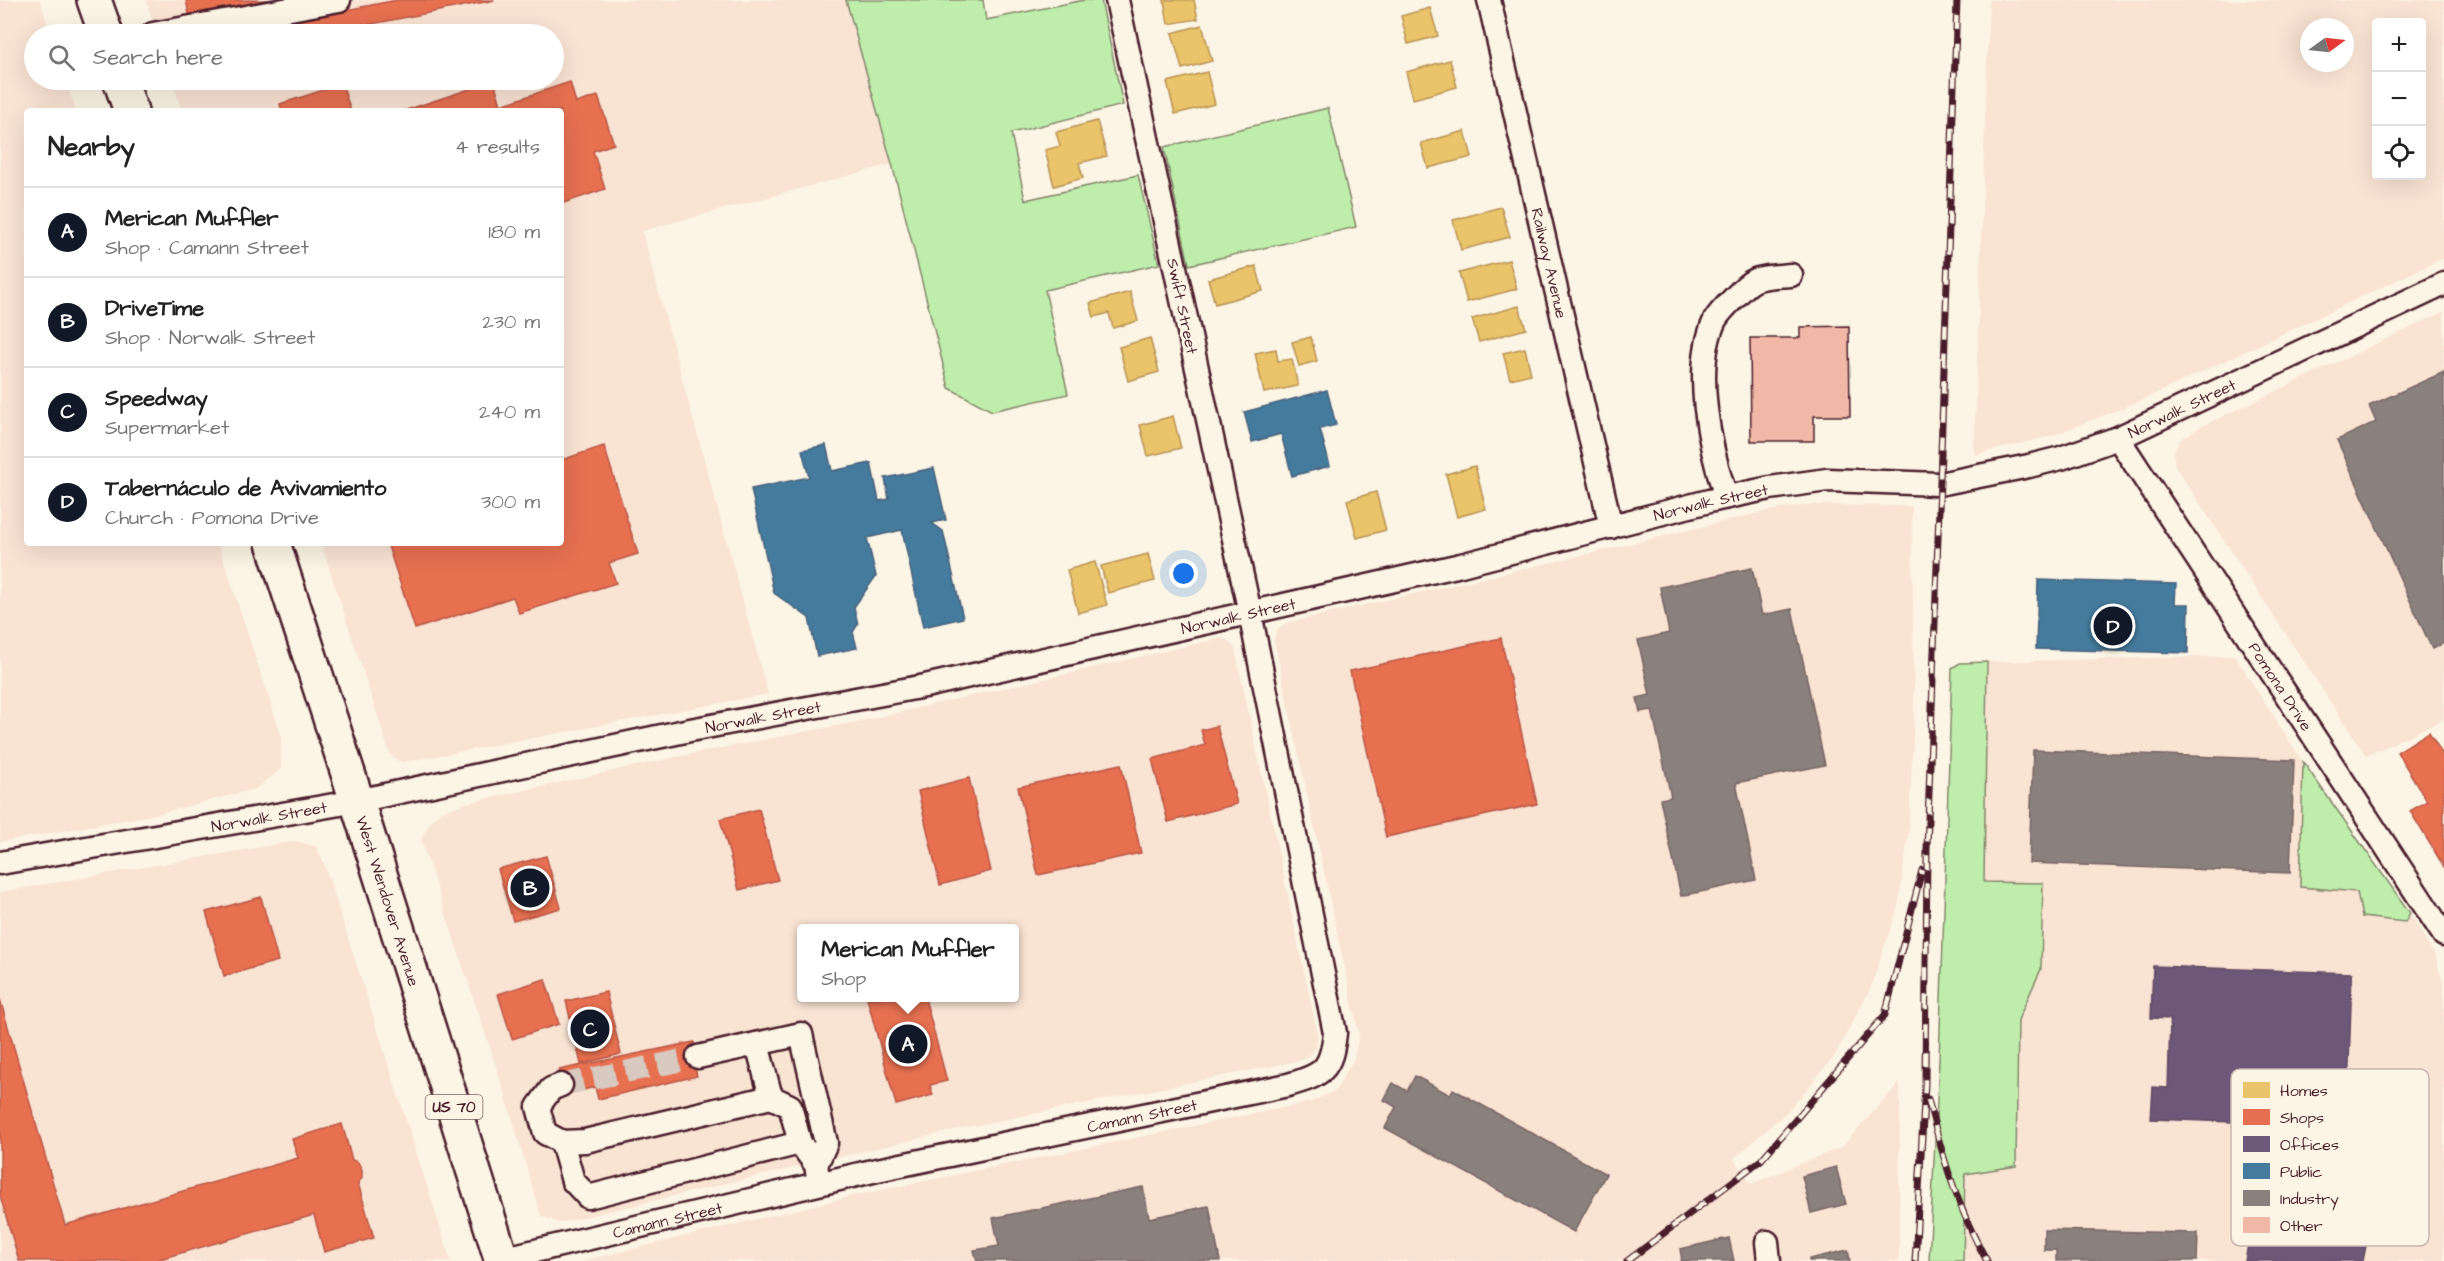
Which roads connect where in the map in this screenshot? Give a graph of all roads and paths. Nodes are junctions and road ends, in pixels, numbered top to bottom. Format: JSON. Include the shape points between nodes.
{"nodes":[{"id":1,"x":94,"y":0,"type":"edge"},
{"id":2,"x":339,"y":0,"type":"edge"},
{"id":3,"x":1117,"y":0,"type":"edge"},
{"id":4,"x":1489,"y":0,"type":"edge"},
{"id":5,"x":102,"y":24,"type":"edge"},
{"id":6,"x":208,"y":24,"type":"edge"},
{"id":7,"x":124,"y":90,"type":"edge"},
{"id":8,"x":130,"y":108,"type":"edge"},
{"id":9,"x":1791,"y":275,"type":"dead end"},
{"id":10,"x":2444,"y":284,"type":"edge"},
{"id":11,"x":2118,"y":438,"type":"junction"},
{"id":12,"x":1726,"y":497,"type":"junction"},
{"id":13,"x":1611,"y":527,"type":"junction"},
{"id":14,"x":274,"y":546,"type":"edge"},
{"id":15,"x":1250,"y":613,"type":"junction"},
{"id":16,"x":357,"y":801,"type":"junction"},
{"id":17,"x":0,"y":863,"type":"edge"},
{"id":18,"x":2444,"y":935,"type":"edge"},
{"id":19,"x":757,"y":1044,"type":"junction"},
{"id":20,"x":698,"y":1057,"type":"tunnel mouth"},
{"id":21,"x":561,"y":1085,"type":"tunnel mouth"},
{"id":22,"x":771,"y":1097,"type":"junction"},
{"id":23,"x":562,"y":1142,"type":"junction"},
{"id":24,"x":800,"y":1143,"type":"junction"},
{"id":25,"x":817,"y":1174,"type":"junction"},
{"id":26,"x":502,"y":1260,"type":"edge"}],
"edges":[{"from":1,"to":5,"type":"highway"},
{"from":2,"to":6,"type":"street"},
{"from":3,"to":15,"type":"street","name":"Swift Street"},
{"from":4,"to":13,"type":"street","name":"Railway Avenue"},
{"from":7,"to":8,"type":"highway"},
{"from":9,"to":12,"type":"street","via":[[1758,279],[1745,287],[1716,319],[1708,344],[1704,369],[1710,440]]},
{"from":10,"to":11,"type":"street","name":"Norwalk Street"},
{"from":11,"to":12,"type":"street","name":"Norwalk Street","via":[[2061,458],[1939,484],[1827,480]]},
{"from":11,"to":18,"type":"street","name":"Pomona Drive"},
{"from":12,"to":13,"type":"street","name":"Norwalk Street"},
{"from":13,"to":15,"type":"street","name":"Norwalk Street"},
{"from":14,"to":16,"type":"highway","name":"West Wendover Avenue","number":"US 70"},
{"from":15,"to":16,"type":"street","name":"Norwalk Street","via":[[925,686],[690,730]]},
{"from":15,"to":25,"type":"street","name":"Camann Street","via":[[1335,1033],[1330,1058],[1322,1072],[1288,1085]]},
{"from":16,"to":17,"type":"street","name":"Norwalk Street"},
{"from":16,"to":26,"type":"highway","name":"West Wendover Avenue","number":"US 70"},
{"from":19,"to":20,"type":"street"},
{"from":19,"to":22,"type":"street"},
{"from":19,"to":25,"type":"street","via":[[801,1034],[826,1143]]},
{"from":21,"to":23,"type":"street","via":[[551,1089],[538,1107],[545,1133]]},
{"from":22,"to":23,"type":"street","via":[[585,1141]]},
{"from":22,"to":24,"type":"street","via":[[790,1106]]},
{"from":23,"to":24,"type":"street","via":[[573,1181],[588,1197]]},
{"from":24,"to":25,"type":"street"},
{"from":25,"to":26,"type":"street","name":"Camann Street"}]}
